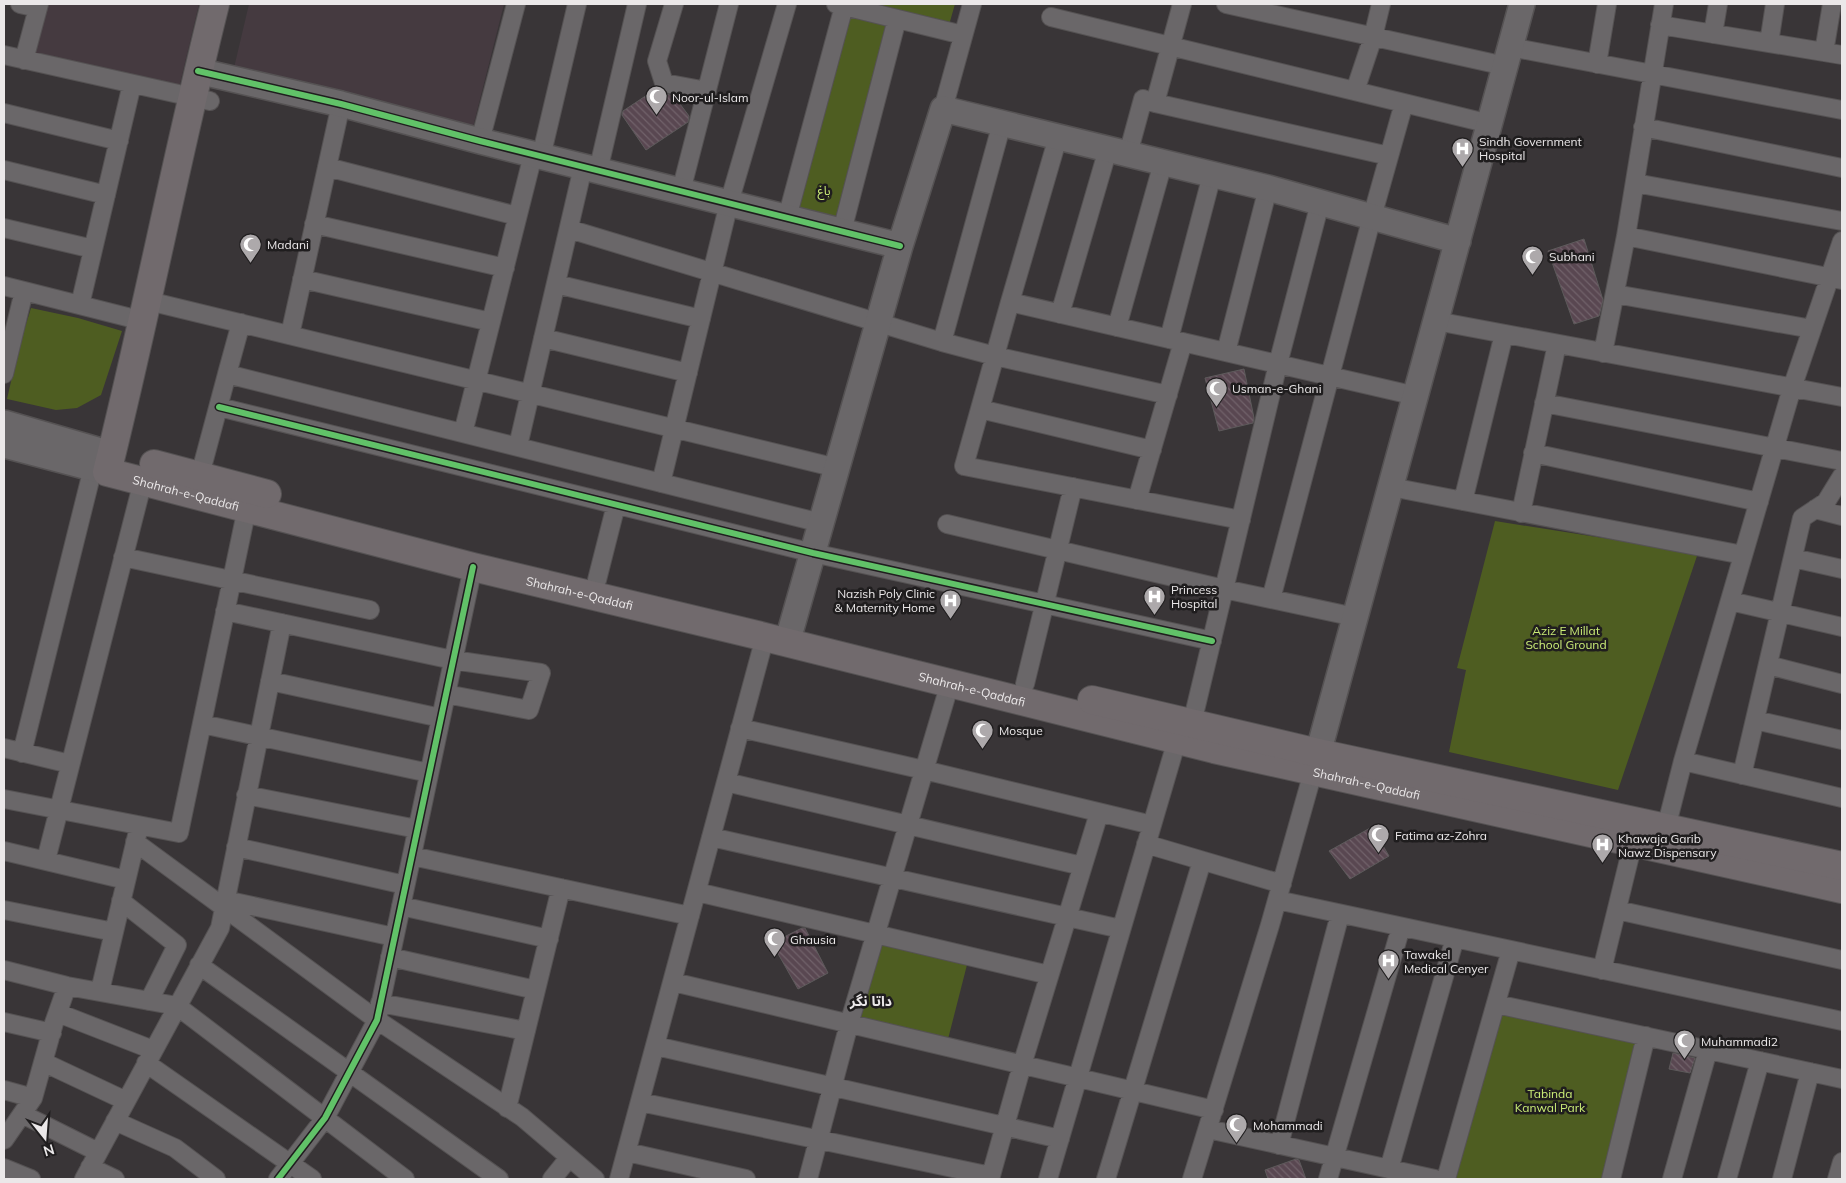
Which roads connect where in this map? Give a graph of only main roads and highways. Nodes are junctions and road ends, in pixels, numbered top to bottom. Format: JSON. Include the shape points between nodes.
{"nodes":[{"id":1,"x":215,"y":4,"type":"edge"},
{"id":2,"x":233,"y":4,"type":"edge"},
{"id":3,"x":207,"y":73,"type":"junction"},
{"id":4,"x":116,"y":468,"type":"junction"},
{"id":5,"x":1184,"y":732,"type":"junction"},
{"id":6,"x":1316,"y":762,"type":"junction"},
{"id":7,"x":1842,"y":866,"type":"edge"},
{"id":8,"x":1842,"y":889,"type":"edge"}],
"edges":[{"from":1,"to":3,"type":"main road"},
{"from":2,"to":3,"type":"main road"},
{"from":3,"to":4,"type":"main road"},
{"from":4,"to":5,"type":"main road","name":"Shahrah-e-Qaddafi","via":[[247,508],[473,567],[950,683]]},
{"from":4,"to":5,"type":"main road","name":"Shahrah-e-Qaddafi","via":[[200,476],[597,580],[1025,684]]},
{"from":5,"to":6,"type":"main road","name":"Shahrah-e-Qaddafi"},
{"from":6,"to":7,"type":"main road","name":"Shahrah-e-Qaddafi","via":[[1666,828]]},
{"from":6,"to":8,"type":"main road","name":"Shahrah-e-Qaddafi","via":[[1633,842]]}]}
